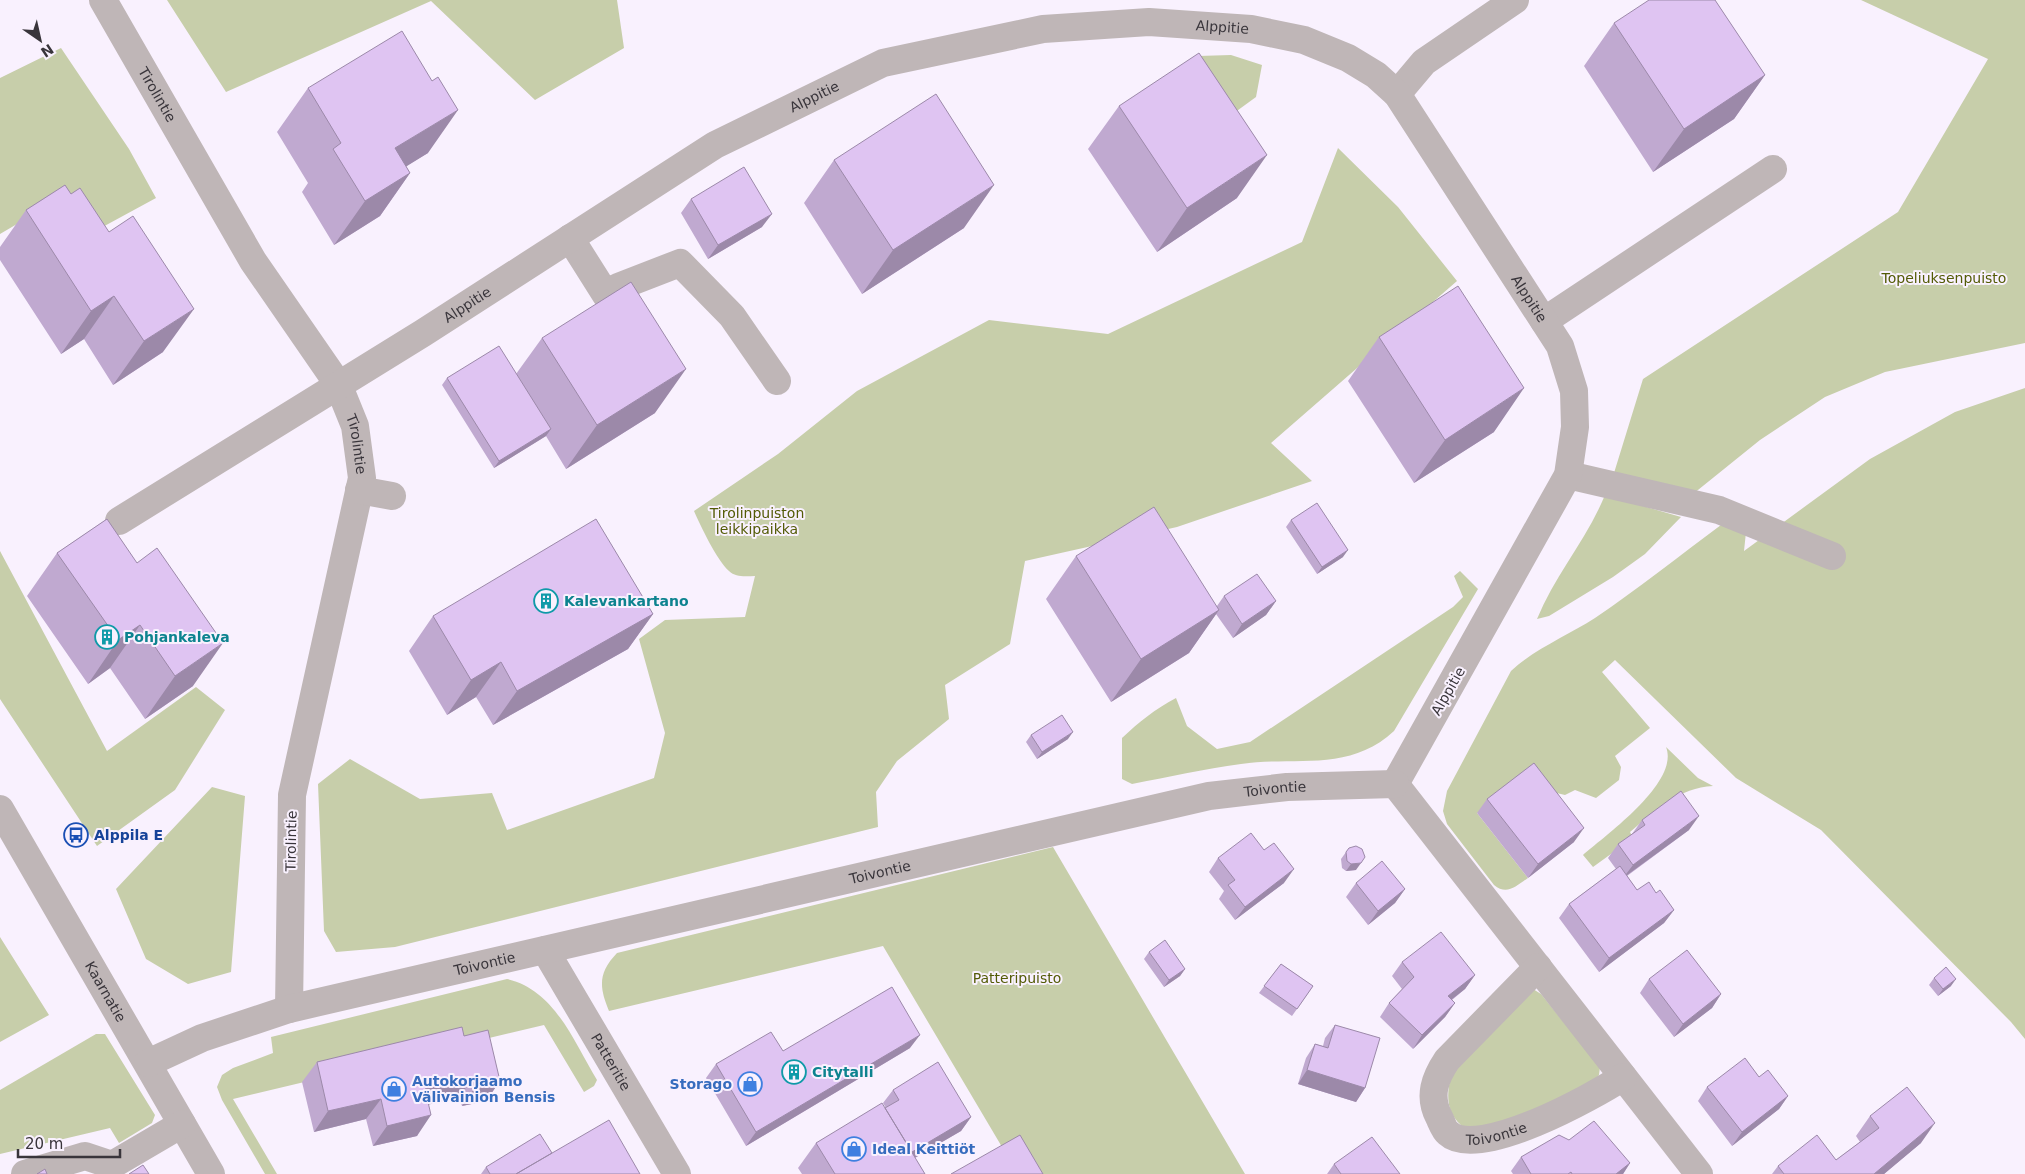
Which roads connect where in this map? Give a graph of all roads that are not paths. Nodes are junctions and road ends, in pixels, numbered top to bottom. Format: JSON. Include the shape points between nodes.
{"nodes":[{"id":1,"x":103,"y":0,"type":"edge"},
{"id":2,"x":1515,"y":0,"type":"edge"},
{"id":3,"x":1397,"y":94,"type":"junction"},
{"id":4,"x":1773,"y":169,"type":"dead end"},
{"id":5,"x":570,"y":238,"type":"junction"},
{"id":6,"x":1544,"y":321,"type":"junction"},
{"id":7,"x":777,"y":381,"type":"dead end"},
{"id":8,"x":338,"y":384,"type":"junction"},
{"id":9,"x":1568,"y":475,"type":"junction"},
{"id":10,"x":359,"y":490,"type":"junction"},
{"id":11,"x":392,"y":496,"type":"dead end"},
{"id":12,"x":119,"y":521,"type":"dead end"},
{"id":13,"x":1832,"y":556,"type":"dead end"},
{"id":14,"x":1395,"y":784,"type":"junction"},
{"id":15,"x":0,"y":809,"type":"edge"},
{"id":16,"x":545,"y":950,"type":"junction"},
{"id":17,"x":1538,"y":967,"type":"junction"},
{"id":18,"x":289,"y":1009,"type":"junction"},
{"id":19,"x":148,"y":1063,"type":"junction"},
{"id":20,"x":1623,"y":1077,"type":"junction"},
{"id":21,"x":182,"y":1124,"type":"junction"},
{"id":22,"x":24,"y":1174,"type":"edge"},
{"id":23,"x":211,"y":1174,"type":"edge"},
{"id":24,"x":677,"y":1174,"type":"edge"},
{"id":25,"x":1699,"y":1174,"type":"edge"}],
"edges":[{"from":1,"to":8,"type":"street","name":"Tirolintie","via":[[252,261]]},
{"from":2,"to":3,"type":"street","via":[[1424,62]]},
{"from":3,"to":5,"type":"street","name":"Alppitie","via":[[1376,75],[1348,58],[1304,40],[1251,29],[1149,22],[1043,29],[883,63],[715,145]]},
{"from":3,"to":6,"type":"street","name":"Alppitie"},
{"from":4,"to":6,"type":"street"},
{"from":5,"to":7,"type":"street","via":[[606,294],[680,262],[732,316]]},
{"from":5,"to":8,"type":"street","name":"Alppitie"},
{"from":6,"to":9,"type":"street","name":"Alppitie","via":[[1560,346],[1574,391],[1575,428]]},
{"from":8,"to":10,"type":"street","name":"Tirolintie","via":[[355,426],[362,478]]},
{"from":8,"to":12,"type":"street","name":"Alppitie"},
{"from":9,"to":13,"type":"street","via":[[1719,510]]},
{"from":9,"to":14,"type":"street","name":"Alppitie"},
{"from":10,"to":11,"type":"street"},
{"from":10,"to":18,"type":"street","name":"Tirolintie","via":[[292,795]]},
{"from":14,"to":16,"type":"street","name":"Toivontie","via":[[1287,787],[1209,796]]},
{"from":14,"to":17,"type":"street"},
{"from":15,"to":19,"type":"street","name":"Kaarnatie"},
{"from":16,"to":18,"type":"street","name":"Toivontie"},
{"from":16,"to":24,"type":"street","name":"Patteritie"},
{"from":17,"to":20,"type":"street"},
{"from":17,"to":20,"type":"street","name":"Toivontie","via":[[1447,1060],[1436,1077],[1433,1090],[1436,1111],[1447,1133],[1458,1139],[1472,1140],[1512,1133],[1603,1090]]},
{"from":18,"to":19,"type":"street","name":"Toivontie","via":[[202,1038]]},
{"from":19,"to":21,"type":"street","name":"Kaarnatie"},
{"from":20,"to":25,"type":"street"},
{"from":21,"to":22,"type":"street","via":[[112,1165],[85,1156]]},
{"from":21,"to":23,"type":"street","name":"Kaarnatie"}]}
